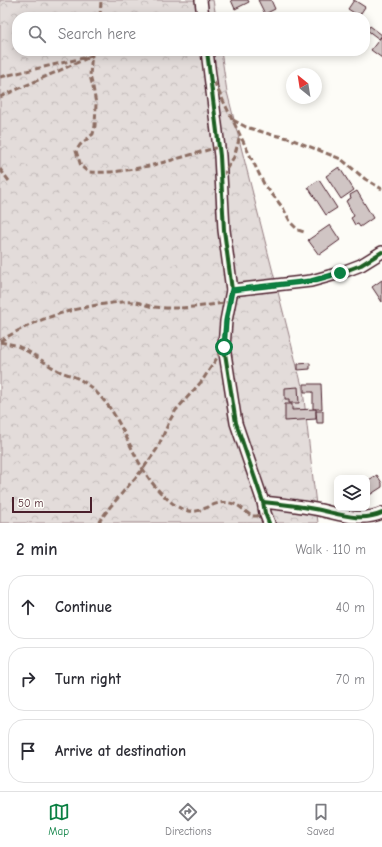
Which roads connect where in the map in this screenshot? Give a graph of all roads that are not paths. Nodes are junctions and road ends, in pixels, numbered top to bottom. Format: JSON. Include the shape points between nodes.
{"nodes":[{"id":1,"x":208,"y":56,"type":"edge"},
{"id":2,"x":382,"y":252,"type":"edge"},
{"id":3,"x":232,"y":290,"type":"junction"},
{"id":4,"x":263,"y":502,"type":"junction"},
{"id":5,"x":382,"y":513,"type":"edge"},
{"id":6,"x":269,"y":523,"type":"edge"}],
"edges":[{"from":1,"to":3,"type":"street"},
{"from":2,"to":3,"type":"street","via":[[361,265],[311,281]]},
{"from":3,"to":4,"type":"street","via":[[224,347],[232,404]]},
{"from":4,"to":5,"type":"street","via":[[318,509],[352,517],[376,516]]},
{"from":4,"to":6,"type":"street"}]}
